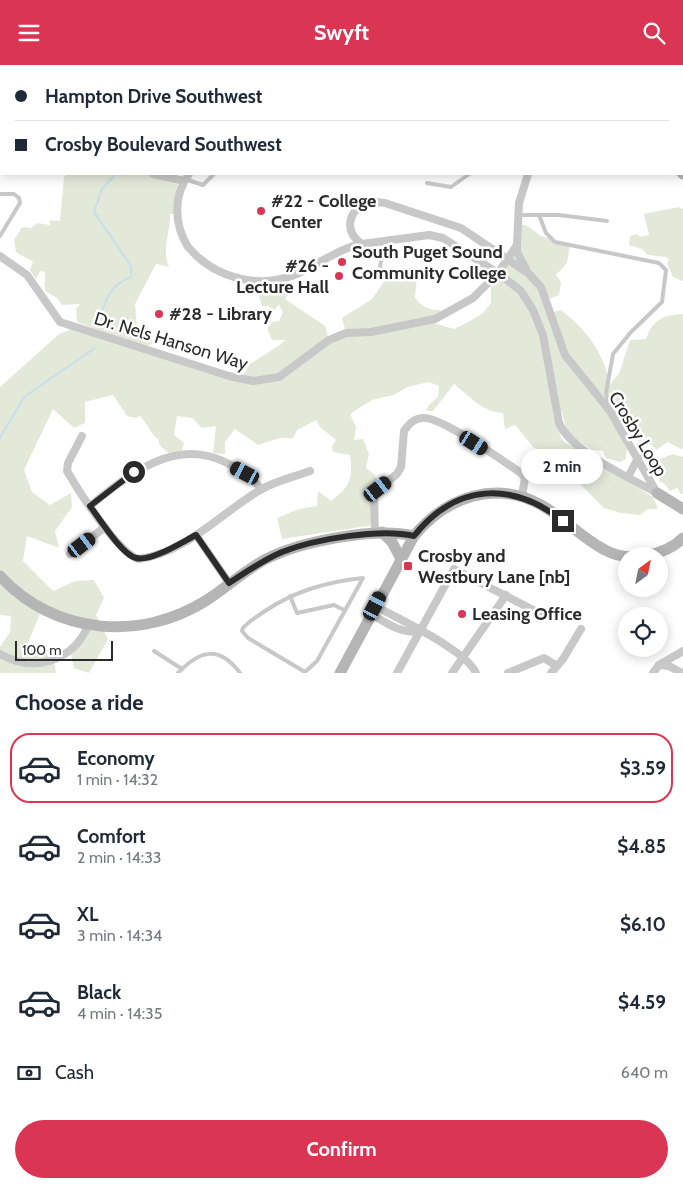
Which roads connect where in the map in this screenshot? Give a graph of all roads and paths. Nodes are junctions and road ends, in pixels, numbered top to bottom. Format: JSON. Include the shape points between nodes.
{"nodes":[{"id":1,"x":161,"y":175,"type":"edge"},
{"id":2,"x":213,"y":175,"type":"edge"},
{"id":3,"x":468,"y":175,"type":"edge"},
{"id":4,"x":528,"y":175,"type":"edge"},
{"id":5,"x":186,"y":178,"type":"edge"},
{"id":6,"x":427,"y":183,"type":"dead end"},
{"id":7,"x":0,"y":193,"type":"edge"},
{"id":8,"x":518,"y":215,"type":"junction"},
{"id":9,"x":539,"y":215,"type":"junction"},
{"id":10,"x":607,"y":221,"type":"dead end"},
{"id":11,"x":0,"y":236,"type":"edge"},
{"id":12,"x":384,"y":241,"type":"junction"},
{"id":13,"x":362,"y":244,"type":"junction"},
{"id":14,"x":517,"y":245,"type":"junction"},
{"id":15,"x":0,"y":256,"type":"edge"},
{"id":16,"x":508,"y":259,"type":"junction"},
{"id":17,"x":380,"y":267,"type":"dead end"},
{"id":18,"x":498,"y":273,"type":"junction"},
{"id":19,"x":528,"y":273,"type":"junction"},
{"id":20,"x":610,"y":411,"type":"junction"},
{"id":21,"x":82,"y":436,"type":"dead end"},
{"id":22,"x":640,"y":461,"type":"junction"},
{"id":23,"x":310,"y":471,"type":"dead end"},
{"id":24,"x":629,"y":477,"type":"junction"},
{"id":25,"x":262,"y":489,"type":"junction"},
{"id":26,"x":656,"y":493,"type":"junction"},
{"id":27,"x":522,"y":497,"type":"junction"},
{"id":28,"x":668,"y":500,"type":"junction"},
{"id":29,"x":683,"y":502,"type":"edge"},
{"id":30,"x":90,"y":506,"type":"junction"},
{"id":31,"x":683,"y":509,"type":"edge"},
{"id":32,"x":105,"y":527,"type":"junction"},
{"id":33,"x":378,"y":533,"type":"junction"},
{"id":34,"x":196,"y":535,"type":"junction"},
{"id":35,"x":414,"y":536,"type":"junction"},
{"id":36,"x":683,"y":538,"type":"edge"},
{"id":37,"x":70,"y":553,"type":"dead end"},
{"id":38,"x":401,"y":559,"type":"junction"},
{"id":39,"x":0,"y":576,"type":"edge"},
{"id":40,"x":229,"y":583,"type":"junction"},
{"id":41,"x":506,"y":595,"type":"junction"},
{"id":42,"x":290,"y":596,"type":"junction"},
{"id":43,"x":373,"y":610,"type":"junction"},
{"id":44,"x":344,"y":611,"type":"junction"},
{"id":45,"x":543,"y":615,"type":"dead end"},
{"id":46,"x":88,"y":626,"type":"junction"},
{"id":47,"x":581,"y":629,"type":"dead end"},
{"id":48,"x":421,"y":631,"type":"junction"},
{"id":49,"x":154,"y":651,"type":"dead end"},
{"id":50,"x":683,"y":651,"type":"edge"},
{"id":51,"x":0,"y":654,"type":"edge"},
{"id":52,"x":464,"y":657,"type":"junction"},
{"id":53,"x":659,"y":665,"type":"junction"},
{"id":54,"x":557,"y":666,"type":"junction"},
{"id":55,"x":182,"y":669,"type":"junction"},
{"id":56,"x":178,"y":673,"type":"edge"},
{"id":57,"x":240,"y":673,"type":"edge"},
{"id":58,"x":305,"y":673,"type":"edge"},
{"id":59,"x":340,"y":673,"type":"edge"},
{"id":60,"x":397,"y":673,"type":"edge"},
{"id":61,"x":452,"y":673,"type":"edge"},
{"id":62,"x":476,"y":673,"type":"edge"},
{"id":63,"x":508,"y":673,"type":"edge"},
{"id":64,"x":551,"y":673,"type":"edge"},
{"id":65,"x":653,"y":673,"type":"edge"},
{"id":66,"x":682,"y":673,"type":"edge"}],
"edges":[{"from":1,"to":5,"type":"street"},
{"from":2,"to":5,"type":"lane","via":[[202,185]]},
{"from":3,"to":6,"type":"lane","via":[[452,187]]},
{"from":4,"to":8,"type":"street"},
{"from":5,"to":13,"type":"street","via":[[177,214],[180,233],[204,263],[234,278],[267,280],[297,274]]},
{"from":7,"to":11,"type":"lane","via":[[14,194],[20,203]]},
{"from":8,"to":9,"type":"lane"},
{"from":8,"to":14,"type":"street"},
{"from":9,"to":10,"type":"lane"},
{"from":9,"to":20,"type":"lane","via":[[546,233],[555,242],[660,263],[666,270],[662,302],[613,354],[606,393]]},
{"from":12,"to":13,"type":"street","name":"Crosby Loop"},
{"from":12,"to":17,"type":"lane"},
{"from":12,"to":18,"type":"street","name":"Crosby Loop","via":[[428,235],[443,238]]},
{"from":13,"to":16,"type":"street","name":"Crosby Loop","via":[[351,232],[352,212],[368,201],[376,201],[460,228]]},
{"from":14,"to":16,"type":"street","name":"Dr. Nels Hanson Way"},
{"from":14,"to":19,"type":"street"},
{"from":15,"to":18,"type":"street","name":"Dr. Nels Hanson Way","via":[[27,275],[60,322],[241,379],[266,381],[279,377],[329,340],[346,333],[416,324],[448,313],[472,299]]},
{"from":16,"to":18,"type":"street","name":"Dr. Nels Hanson Way"},
{"from":16,"to":19,"type":"street","name":"Crosby Loop"},
{"from":18,"to":24,"type":"street","name":"Crosby Loop","via":[[521,291],[533,310],[543,335],[563,433],[576,446]]},
{"from":19,"to":20,"type":"street","name":"Crosby Loop","via":[[541,287],[565,355]]},
{"from":20,"to":22,"type":"street","name":"Crosby Loop"},
{"from":21,"to":30,"type":"street","via":[[68,463],[68,471]]},
{"from":22,"to":24,"type":"street"},
{"from":22,"to":26,"type":"street","name":"Crosby Loop"},
{"from":23,"to":25,"type":"street"},
{"from":24,"to":26,"type":"street","name":"Crosby Loop"},
{"from":25,"to":30,"type":"street","via":[[245,473],[224,462],[207,457],[169,456],[146,464]]},
{"from":25,"to":34,"type":"street"},
{"from":26,"to":28,"type":"street"},
{"from":27,"to":33,"type":"street","via":[[525,477],[522,473],[442,423],[424,417],[415,420],[404,431],[397,474],[374,496]]},
{"from":27,"to":35,"type":"street","via":[[490,493],[471,496],[452,503],[424,523]]},
{"from":27,"to":36,"type":"street","via":[[544,507],[606,551],[621,555],[657,553]]},
{"from":28,"to":29,"type":"street"},
{"from":28,"to":31,"type":"street"},
{"from":30,"to":32,"type":"street"},
{"from":32,"to":34,"type":"street","via":[[128,553],[138,559],[161,553]]},
{"from":32,"to":37,"type":"street"},
{"from":33,"to":35,"type":"street","via":[[398,532]]},
{"from":33,"to":38,"type":"street","via":[[392,542]]},
{"from":33,"to":40,"type":"street","via":[[283,551]]},
{"from":34,"to":40,"type":"street"},
{"from":35,"to":38,"type":"street"},
{"from":38,"to":43,"type":"street"},
{"from":39,"to":46,"type":"street","via":[[33,604]]},
{"from":40,"to":46,"type":"street","via":[[207,600],[161,621],[124,627]]},
{"from":41,"to":45,"type":"street"},
{"from":41,"to":48,"type":"street","via":[[454,569]]},
{"from":41,"to":52,"type":"street"},
{"from":42,"to":44,"type":"lane","via":[[297,613],[334,605]]},
{"from":42,"to":44,"type":"lane","via":[[322,584],[363,578]]},
{"from":42,"to":58,"type":"lane","via":[[245,625],[242,631]]},
{"from":43,"to":48,"type":"street","via":[[414,625]]},
{"from":43,"to":59,"type":"street"},
{"from":44,"to":58,"type":"lane","via":[[317,661]]},
{"from":46,"to":51,"type":"street","via":[[81,642],[56,667],[26,671],[15,667]]},
{"from":47,"to":54,"type":"street"},
{"from":48,"to":52,"type":"street"},
{"from":48,"to":60,"type":"street"},
{"from":49,"to":55,"type":"lane"},
{"from":50,"to":53,"type":"street"},
{"from":52,"to":61,"type":"street"},
{"from":52,"to":62,"type":"street"},
{"from":53,"to":65,"type":"street"},
{"from":53,"to":66,"type":"street"},
{"from":54,"to":63,"type":"street","via":[[544,658]]},
{"from":54,"to":64,"type":"street"},
{"from":55,"to":56,"type":"lane"},
{"from":55,"to":57,"type":"lane","via":[[205,654],[218,654],[230,660]]}]}
